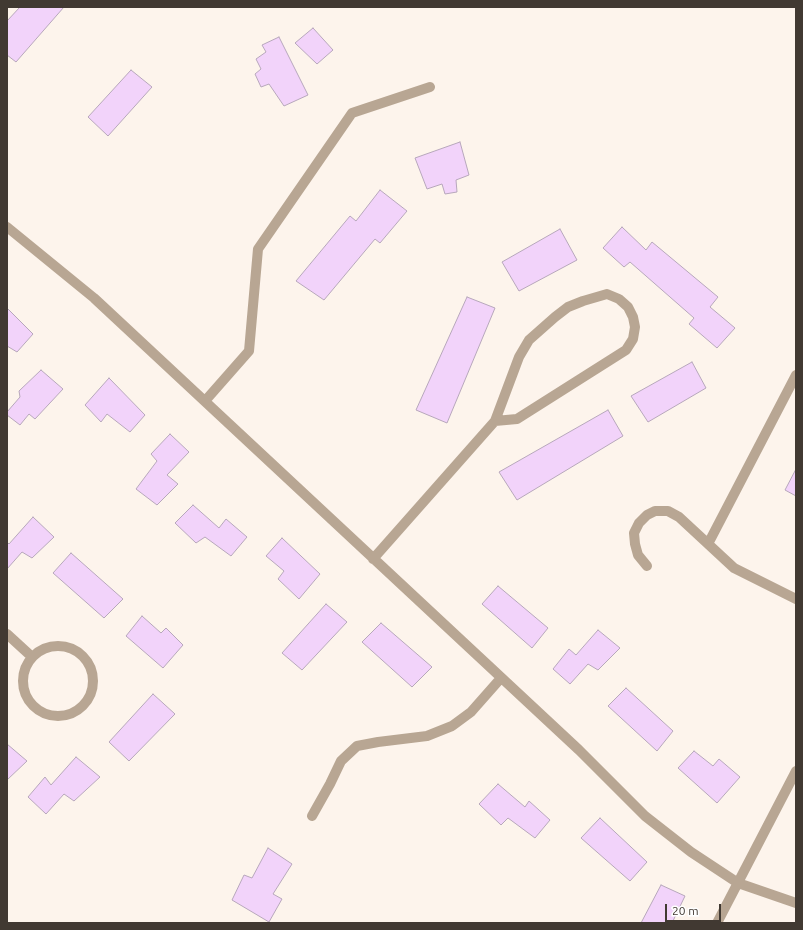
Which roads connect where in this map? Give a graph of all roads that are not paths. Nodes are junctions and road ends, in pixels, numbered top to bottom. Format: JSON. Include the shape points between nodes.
{"nodes":[{"id":1,"x":430,"y":87,"type":"dead end"},
{"id":2,"x":7,"y":227,"type":"edge"},
{"id":3,"x":796,"y":375,"type":"edge"},
{"id":4,"x":205,"y":401,"type":"junction"},
{"id":5,"x":495,"y":421,"type":"junction"},
{"id":6,"x":708,"y":544,"type":"junction"},
{"id":7,"x":373,"y":559,"type":"junction"},
{"id":8,"x":647,"y":566,"type":"dead end"},
{"id":9,"x":796,"y":599,"type":"edge"},
{"id":10,"x":7,"y":634,"type":"edge"},
{"id":11,"x":31,"y":656,"type":"junction"},
{"id":12,"x":501,"y":678,"type":"junction"},
{"id":13,"x":796,"y":771,"type":"edge"},
{"id":14,"x":312,"y":816,"type":"dead end"},
{"id":15,"x":738,"y":882,"type":"junction"},
{"id":16,"x":796,"y":903,"type":"edge"},
{"id":17,"x":717,"y":923,"type":"edge"}],
"edges":[{"from":1,"to":4,"type":"lane","via":[[352,113],[258,249],[249,351]]},
{"from":2,"to":4,"type":"lane","via":[[94,298]]},
{"from":3,"to":6,"type":"lane"},
{"from":4,"to":7,"type":"lane"},
{"from":5,"to":5,"type":"lane","via":[[517,419],[626,350],[633,339],[635,328],[628,307],[619,298],[607,294],[583,301],[554,317],[529,340]]},
{"from":5,"to":7,"type":"lane"},
{"from":6,"to":8,"type":"lane","via":[[679,517],[668,511],[655,511],[639,523],[634,533],[638,555]]},
{"from":6,"to":9,"type":"lane","via":[[734,568]]},
{"from":7,"to":12,"type":"lane"},
{"from":10,"to":11,"type":"lane"},
{"from":11,"to":11,"type":"lane","via":[[23,671],[22,685],[26,698],[35,708],[47,715],[61,716],[74,713],[86,702],[93,687],[93,675],[88,662],[79,651],[62,645],[46,647]]},
{"from":12,"to":14,"type":"lane","via":[[471,712],[452,726],[427,736],[357,746],[341,761]]},
{"from":12,"to":15,"type":"lane","via":[[645,816],[691,852]]},
{"from":13,"to":15,"type":"lane"},
{"from":15,"to":16,"type":"lane"},
{"from":15,"to":17,"type":"lane"}]}
